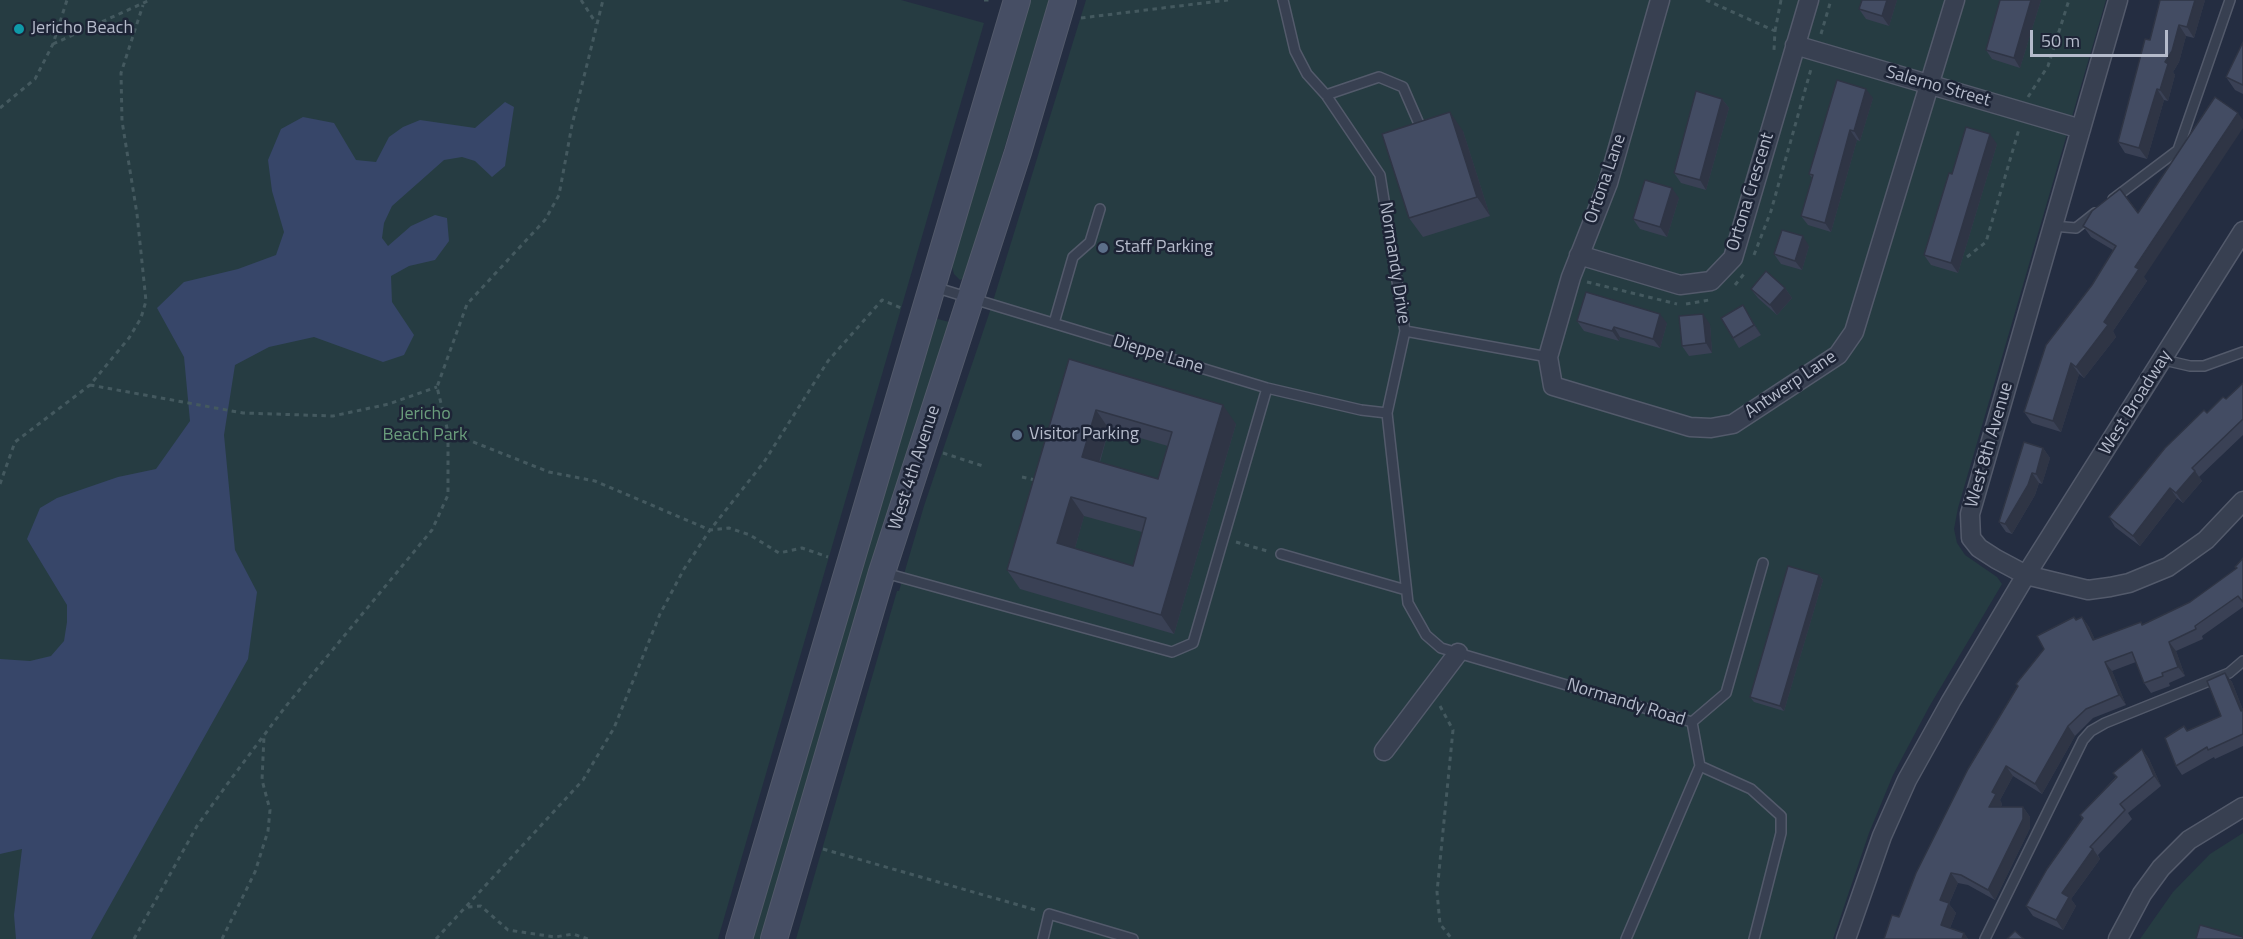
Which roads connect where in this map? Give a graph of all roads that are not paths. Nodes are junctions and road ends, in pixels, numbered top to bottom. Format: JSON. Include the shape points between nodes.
{"nodes":[{"id":1,"x":1017,"y":0,"type":"edge"},
{"id":2,"x":1283,"y":0,"type":"edge"},
{"id":3,"x":1809,"y":0,"type":"edge"},
{"id":4,"x":1954,"y":0,"type":"edge"},
{"id":5,"x":2118,"y":0,"type":"edge"},
{"id":6,"x":2230,"y":0,"type":"edge"},
{"id":7,"x":1657,"y":1,"type":"edge"},
{"id":8,"x":1070,"y":10,"type":"edge"},
{"id":9,"x":1795,"y":45,"type":"junction"},
{"id":10,"x":1930,"y":85,"type":"junction"},
{"id":11,"x":1326,"y":95,"type":"junction"},
{"id":12,"x":2081,"y":129,"type":"junction"},
{"id":13,"x":1424,"y":135,"type":"edge"},
{"id":14,"x":1100,"y":209,"type":"dead end"},
{"id":15,"x":2053,"y":226,"type":"junction"},
{"id":16,"x":2243,"y":231,"type":"edge"},
{"id":17,"x":1579,"y":255,"type":"junction"},
{"id":18,"x":932,"y":286,"type":"junction"},
{"id":19,"x":972,"y":298,"type":"junction"},
{"id":20,"x":1054,"y":323,"type":"junction"},
{"id":21,"x":1405,"y":331,"type":"junction"},
{"id":22,"x":2243,"y":352,"type":"edge"},
{"id":23,"x":1548,"y":357,"type":"junction"},
{"id":24,"x":2164,"y":360,"type":"junction"},
{"id":25,"x":1267,"y":388,"type":"junction"},
{"id":26,"x":1388,"y":413,"type":"junction"},
{"id":27,"x":2243,"y":501,"type":"edge"},
{"id":28,"x":1281,"y":554,"type":"road end"},
{"id":29,"x":1763,"y":563,"type":"dead end"},
{"id":30,"x":882,"y":572,"type":"junction"},
{"id":31,"x":2026,"y":575,"type":"junction"},
{"id":32,"x":1406,"y":590,"type":"junction"},
{"id":33,"x":1449,"y":650,"type":"junction"},
{"id":34,"x":2243,"y":661,"type":"edge"},
{"id":35,"x":1692,"y":722,"type":"junction"},
{"id":36,"x":1384,"y":751,"type":"dead end"},
{"id":37,"x":1700,"y":766,"type":"junction"},
{"id":38,"x":2243,"y":807,"type":"edge"},
{"id":39,"x":739,"y":939,"type":"edge"},
{"id":40,"x":774,"y":939,"type":"edge"},
{"id":41,"x":1043,"y":939,"type":"edge"},
{"id":42,"x":1133,"y":939,"type":"edge"},
{"id":43,"x":1626,"y":939,"type":"edge"},
{"id":44,"x":1754,"y":939,"type":"edge"},
{"id":45,"x":1846,"y":939,"type":"edge"},
{"id":46,"x":1985,"y":939,"type":"edge"},
{"id":47,"x":2118,"y":939,"type":"edge"}],
"edges":[{"from":1,"to":18,"type":"main road","name":"West 4th Avenue"},
{"from":2,"to":11,"type":"lane","name":"Normandy Drive","via":[[1295,51],[1307,74]]},
{"from":3,"to":9,"type":"street","name":"Ortona Crescent"},
{"from":4,"to":10,"type":"street","name":"Antwerp Lane"},
{"from":5,"to":12,"type":"street","name":"West 8th Avenue"},
{"from":6,"to":15,"type":"lane","via":[[2178,150],[2076,228]]},
{"from":7,"to":17,"type":"street","name":"Ortona Lane","via":[[1608,183]]},
{"from":8,"to":19,"type":"main road","name":"West 4th Avenue"},
{"from":9,"to":10,"type":"street","name":"Salerno Street"},
{"from":9,"to":17,"type":"street","name":"Ortona Crescent","via":[[1732,258],[1711,281],[1680,285]]},
{"from":10,"to":12,"type":"street","name":"Salerno Street"},
{"from":10,"to":23,"type":"street","name":"Antwerp Lane","via":[[1866,302],[1854,332],[1838,355],[1733,424],[1712,428],[1690,427],[1553,386]]},
{"from":11,"to":13,"type":"lane","via":[[1379,77],[1403,87]]},
{"from":11,"to":21,"type":"lane","name":"Normandy Drive","via":[[1380,175]]},
{"from":12,"to":15,"type":"street","name":"West 8th Avenue"},
{"from":14,"to":20,"type":"lane","via":[[1090,242],[1073,257]]},
{"from":15,"to":31,"type":"street","name":"West 8th Avenue","via":[[1969,526],[1971,538],[1979,548]]},
{"from":16,"to":24,"type":"street","name":"West Broadway"},
{"from":17,"to":23,"type":"street","name":"Ortona Lane"},
{"from":18,"to":19,"type":"lane","name":"Dieppe Lane"},
{"from":18,"to":39,"type":"main road","name":"West 4th Avenue"},
{"from":19,"to":20,"type":"lane","name":"Dieppe Lane"},
{"from":19,"to":30,"type":"main road","name":"West 4th Avenue"},
{"from":20,"to":25,"type":"lane","name":"Dieppe Lane"},
{"from":21,"to":23,"type":"lane"},
{"from":21,"to":26,"type":"lane","name":"Normandy Drive"},
{"from":22,"to":24,"type":"lane","via":[[2204,366]]},
{"from":24,"to":31,"type":"street","name":"West Broadway"},
{"from":25,"to":26,"type":"lane","name":"Dieppe Lane"},
{"from":25,"to":30,"type":"lane","via":[[1193,643],[1172,652]]},
{"from":26,"to":32,"type":"lane","name":"Normandy Drive"},
{"from":27,"to":31,"type":"street","name":"West 8th Avenue","via":[[2185,556],[2129,583],[2088,590]]},
{"from":28,"to":32,"type":"lane"},
{"from":29,"to":35,"type":"lane","via":[[1726,693]]},
{"from":30,"to":40,"type":"main road","name":"West 4th Avenue"},
{"from":31,"to":45,"type":"street","via":[[1907,780],[1882,836]]},
{"from":32,"to":33,"type":"lane","name":"Normandy Drive","via":[[1408,603],[1426,635]]},
{"from":33,"to":35,"type":"lane","name":"Normandy Road"},
{"from":33,"to":36,"type":"street","via":[[1430,689]]},
{"from":34,"to":46,"type":"lane","via":[[2229,674],[2091,731],[2083,740]]},
{"from":35,"to":37,"type":"lane","name":"Normandy Road"},
{"from":37,"to":43,"type":"lane"},
{"from":37,"to":44,"type":"lane","via":[[1751,789],[1781,816],[1781,833]]},
{"from":38,"to":47,"type":"street","via":[[2189,840],[2161,868]]},
{"from":41,"to":42,"type":"lane","via":[[1049,914]]}]}
